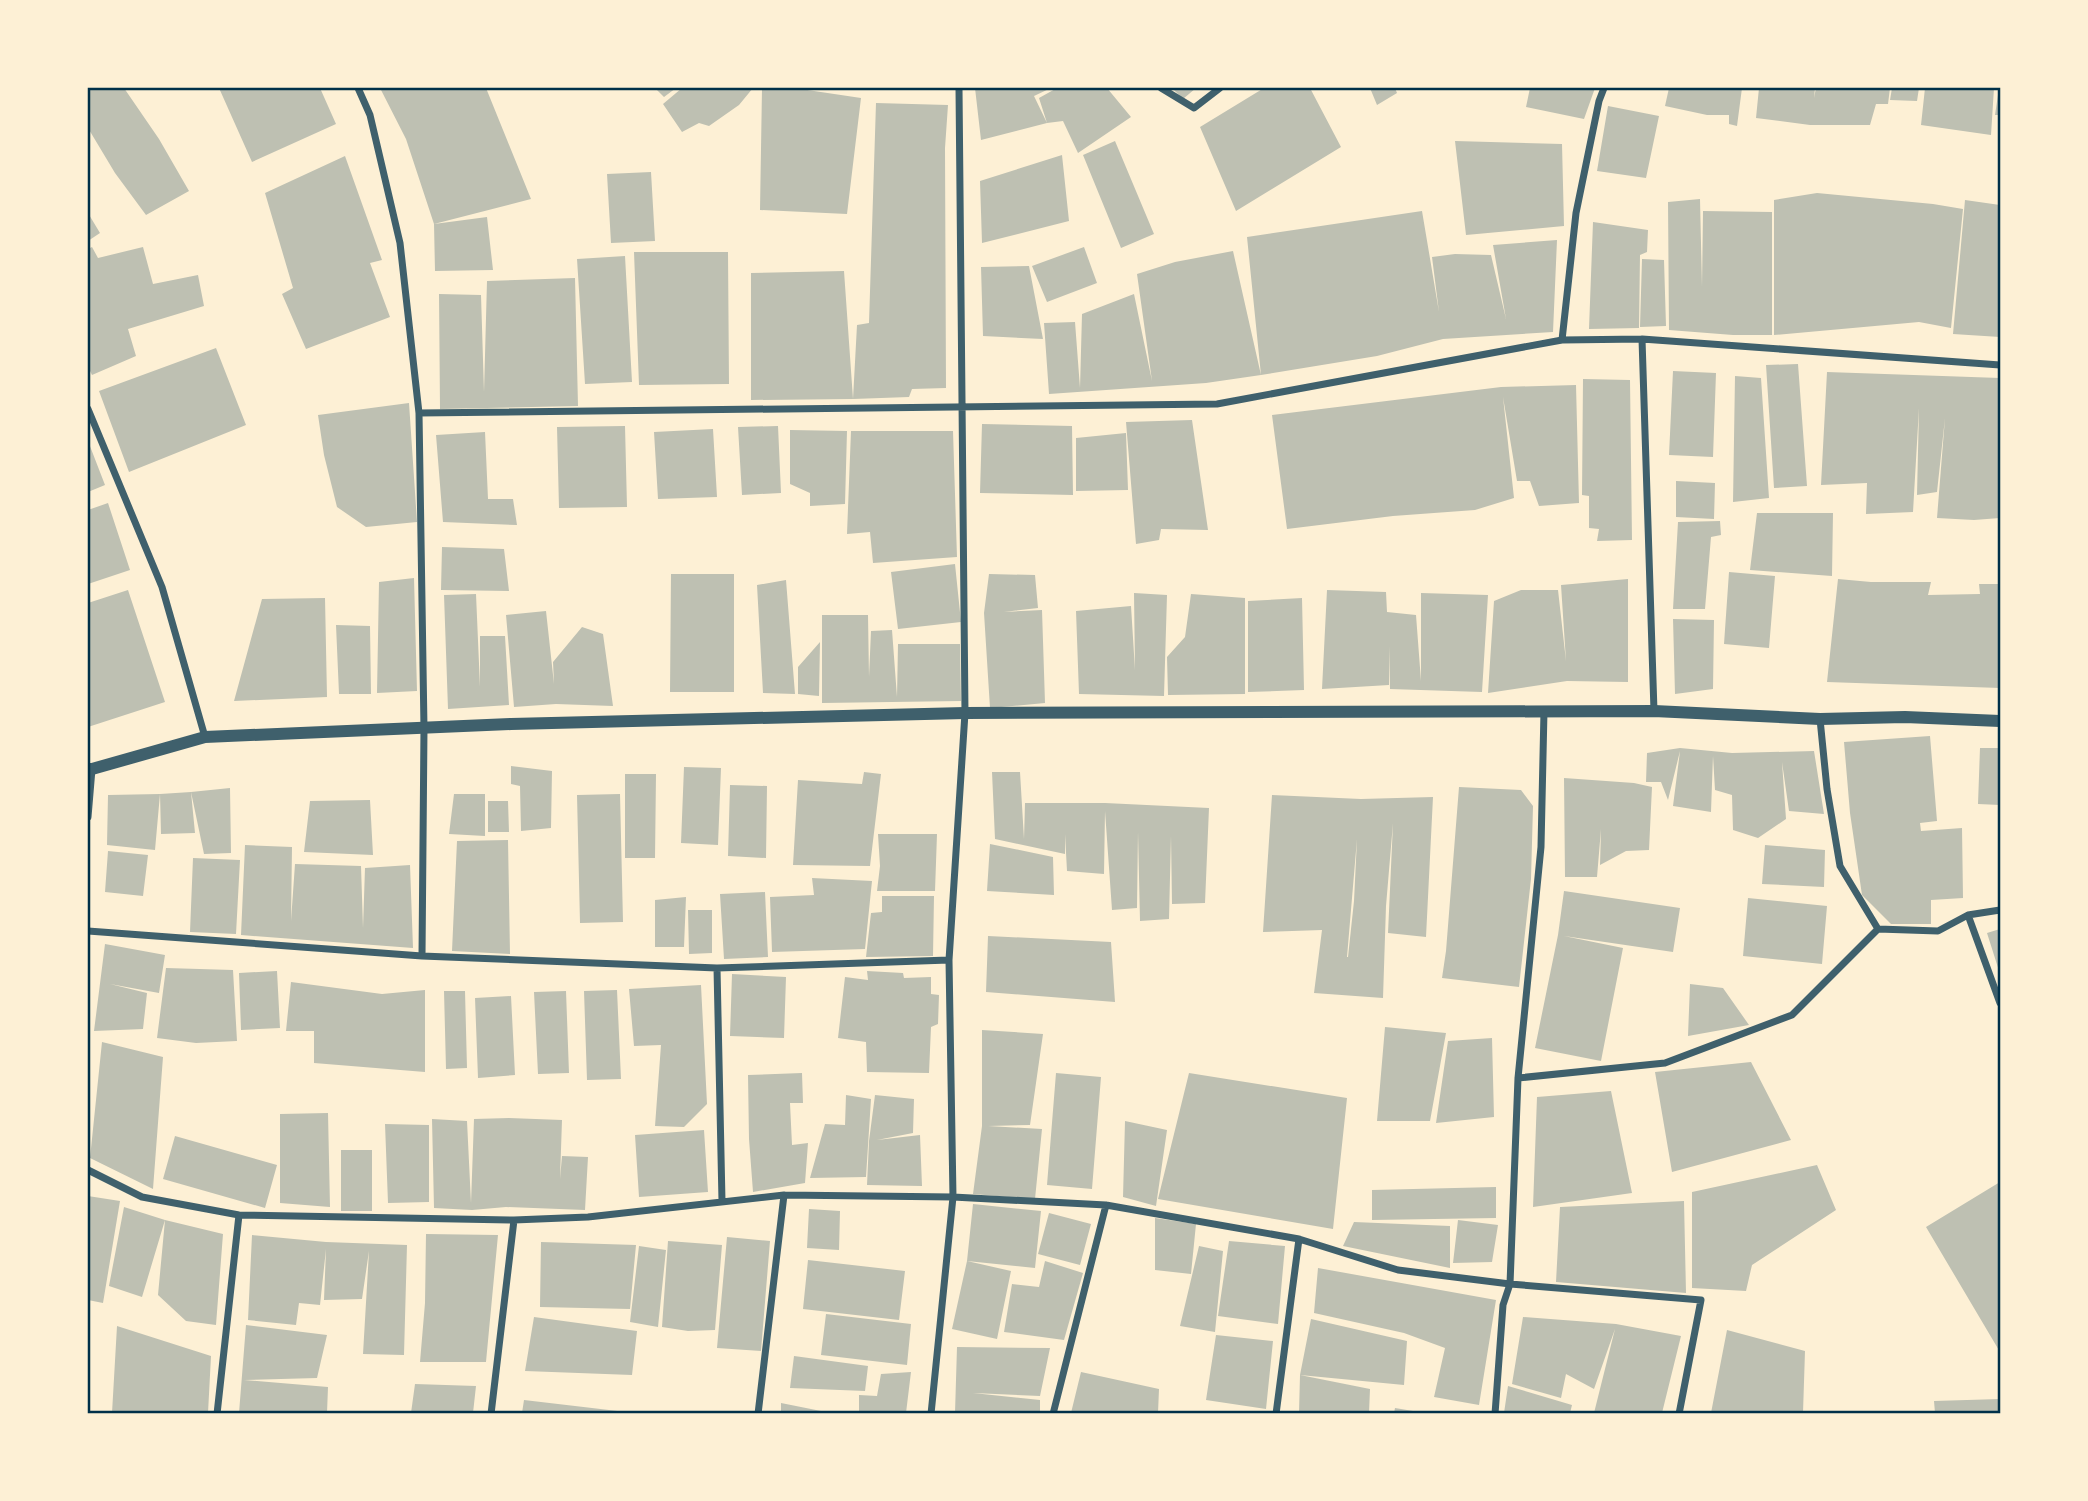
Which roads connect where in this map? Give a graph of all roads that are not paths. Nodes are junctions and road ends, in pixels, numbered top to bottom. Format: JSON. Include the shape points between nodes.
{"nodes":[{"id":1,"x":358,"y":88,"type":"edge"},
{"id":2,"x":959,"y":88,"type":"edge"},
{"id":3,"x":1161,"y":88,"type":"edge"},
{"id":4,"x":1220,"y":88,"type":"edge"},
{"id":5,"x":1604,"y":88,"type":"edge"},
{"id":6,"x":1642,"y":339,"type":"junction"},
{"id":7,"x":1562,"y":340,"type":"junction"},
{"id":8,"x":2000,"y":365,"type":"edge"},
{"id":9,"x":961,"y":406,"type":"junction"},
{"id":10,"x":88,"y":409,"type":"edge"},
{"id":11,"x":419,"y":413,"type":"junction"},
{"id":12,"x":1544,"y":711,"type":"junction"},
{"id":13,"x":1654,"y":711,"type":"junction"},
{"id":14,"x":965,"y":713,"type":"junction"},
{"id":15,"x":1820,"y":719,"type":"junction"},
{"id":16,"x":2000,"y":721,"type":"edge"},
{"id":17,"x":424,"y":728,"type":"junction"},
{"id":18,"x":205,"y":737,"type":"junction"},
{"id":19,"x":90,"y":769,"type":"edge"},
{"id":20,"x":88,"y":817,"type":"edge"},
{"id":21,"x":2000,"y":910,"type":"edge"},
{"id":22,"x":1968,"y":915,"type":"junction"},
{"id":23,"x":1878,"y":929,"type":"junction"},
{"id":24,"x":88,"y":931,"type":"edge"},
{"id":25,"x":422,"y":956,"type":"junction"},
{"id":26,"x":949,"y":960,"type":"junction"},
{"id":27,"x":717,"y":968,"type":"junction"},
{"id":28,"x":2000,"y":1003,"type":"edge"},
{"id":29,"x":1518,"y":1078,"type":"junction"},
{"id":30,"x":88,"y":1170,"type":"edge"},
{"id":31,"x":784,"y":1195,"type":"junction"},
{"id":32,"x":953,"y":1197,"type":"junction"},
{"id":33,"x":722,"y":1201,"type":"junction"},
{"id":34,"x":1105,"y":1205,"type":"junction"},
{"id":35,"x":239,"y":1215,"type":"junction"},
{"id":36,"x":514,"y":1220,"type":"junction"},
{"id":37,"x":1299,"y":1239,"type":"junction"},
{"id":38,"x":1510,"y":1284,"type":"junction"},
{"id":39,"x":217,"y":1413,"type":"edge"},
{"id":40,"x":491,"y":1413,"type":"edge"},
{"id":41,"x":758,"y":1413,"type":"edge"},
{"id":42,"x":931,"y":1413,"type":"edge"},
{"id":43,"x":1053,"y":1413,"type":"edge"},
{"id":44,"x":1276,"y":1413,"type":"edge"},
{"id":45,"x":1495,"y":1413,"type":"edge"},
{"id":46,"x":1679,"y":1413,"type":"edge"}],
"edges":[{"from":1,"to":11,"type":"street","via":[[370,115],[401,243]]},
{"from":2,"to":9,"type":"street"},
{"from":3,"to":4,"type":"street","via":[[1194,108]]},
{"from":5,"to":7,"type":"street","via":[[1576,213]]},
{"from":6,"to":7,"type":"street"},
{"from":6,"to":8,"type":"street"},
{"from":6,"to":13,"type":"street"},
{"from":7,"to":9,"type":"street","via":[[1217,404]]},
{"from":9,"to":11,"type":"street"},
{"from":9,"to":14,"type":"street"},
{"from":10,"to":18,"type":"street","via":[[162,587]]},
{"from":11,"to":17,"type":"street"},
{"from":12,"to":13,"type":"street"},
{"from":12,"to":14,"type":"street"},
{"from":12,"to":29,"type":"street","via":[[1541,847]]},
{"from":13,"to":15,"type":"street"},
{"from":14,"to":17,"type":"street"},
{"from":14,"to":26,"type":"street"},
{"from":15,"to":16,"type":"street"},
{"from":15,"to":23,"type":"street","via":[[1840,866]]},
{"from":17,"to":18,"type":"street"},
{"from":17,"to":25,"type":"street"},
{"from":18,"to":19,"type":"street"},
{"from":19,"to":20,"type":"street"},
{"from":21,"to":22,"type":"street"},
{"from":22,"to":23,"type":"street","via":[[1938,931]]},
{"from":22,"to":28,"type":"street"},
{"from":23,"to":29,"type":"street","via":[[1792,1015],[1665,1063]]},
{"from":24,"to":25,"type":"street"},
{"from":25,"to":27,"type":"street"},
{"from":26,"to":27,"type":"street"},
{"from":26,"to":32,"type":"street"},
{"from":27,"to":33,"type":"street"},
{"from":29,"to":38,"type":"street"},
{"from":30,"to":35,"type":"street","via":[[142,1197]]},
{"from":31,"to":32,"type":"street"},
{"from":31,"to":33,"type":"street"},
{"from":31,"to":41,"type":"street"},
{"from":32,"to":34,"type":"street"},
{"from":32,"to":42,"type":"street"},
{"from":33,"to":36,"type":"street","via":[[588,1217]]},
{"from":34,"to":37,"type":"street"},
{"from":34,"to":43,"type":"street"},
{"from":35,"to":36,"type":"street"},
{"from":35,"to":39,"type":"street"},
{"from":36,"to":40,"type":"street"},
{"from":37,"to":38,"type":"street","via":[[1398,1270]]},
{"from":37,"to":44,"type":"street"},
{"from":38,"to":45,"type":"street","via":[[1503,1305]]},
{"from":38,"to":46,"type":"street","via":[[1701,1300]]}]}
